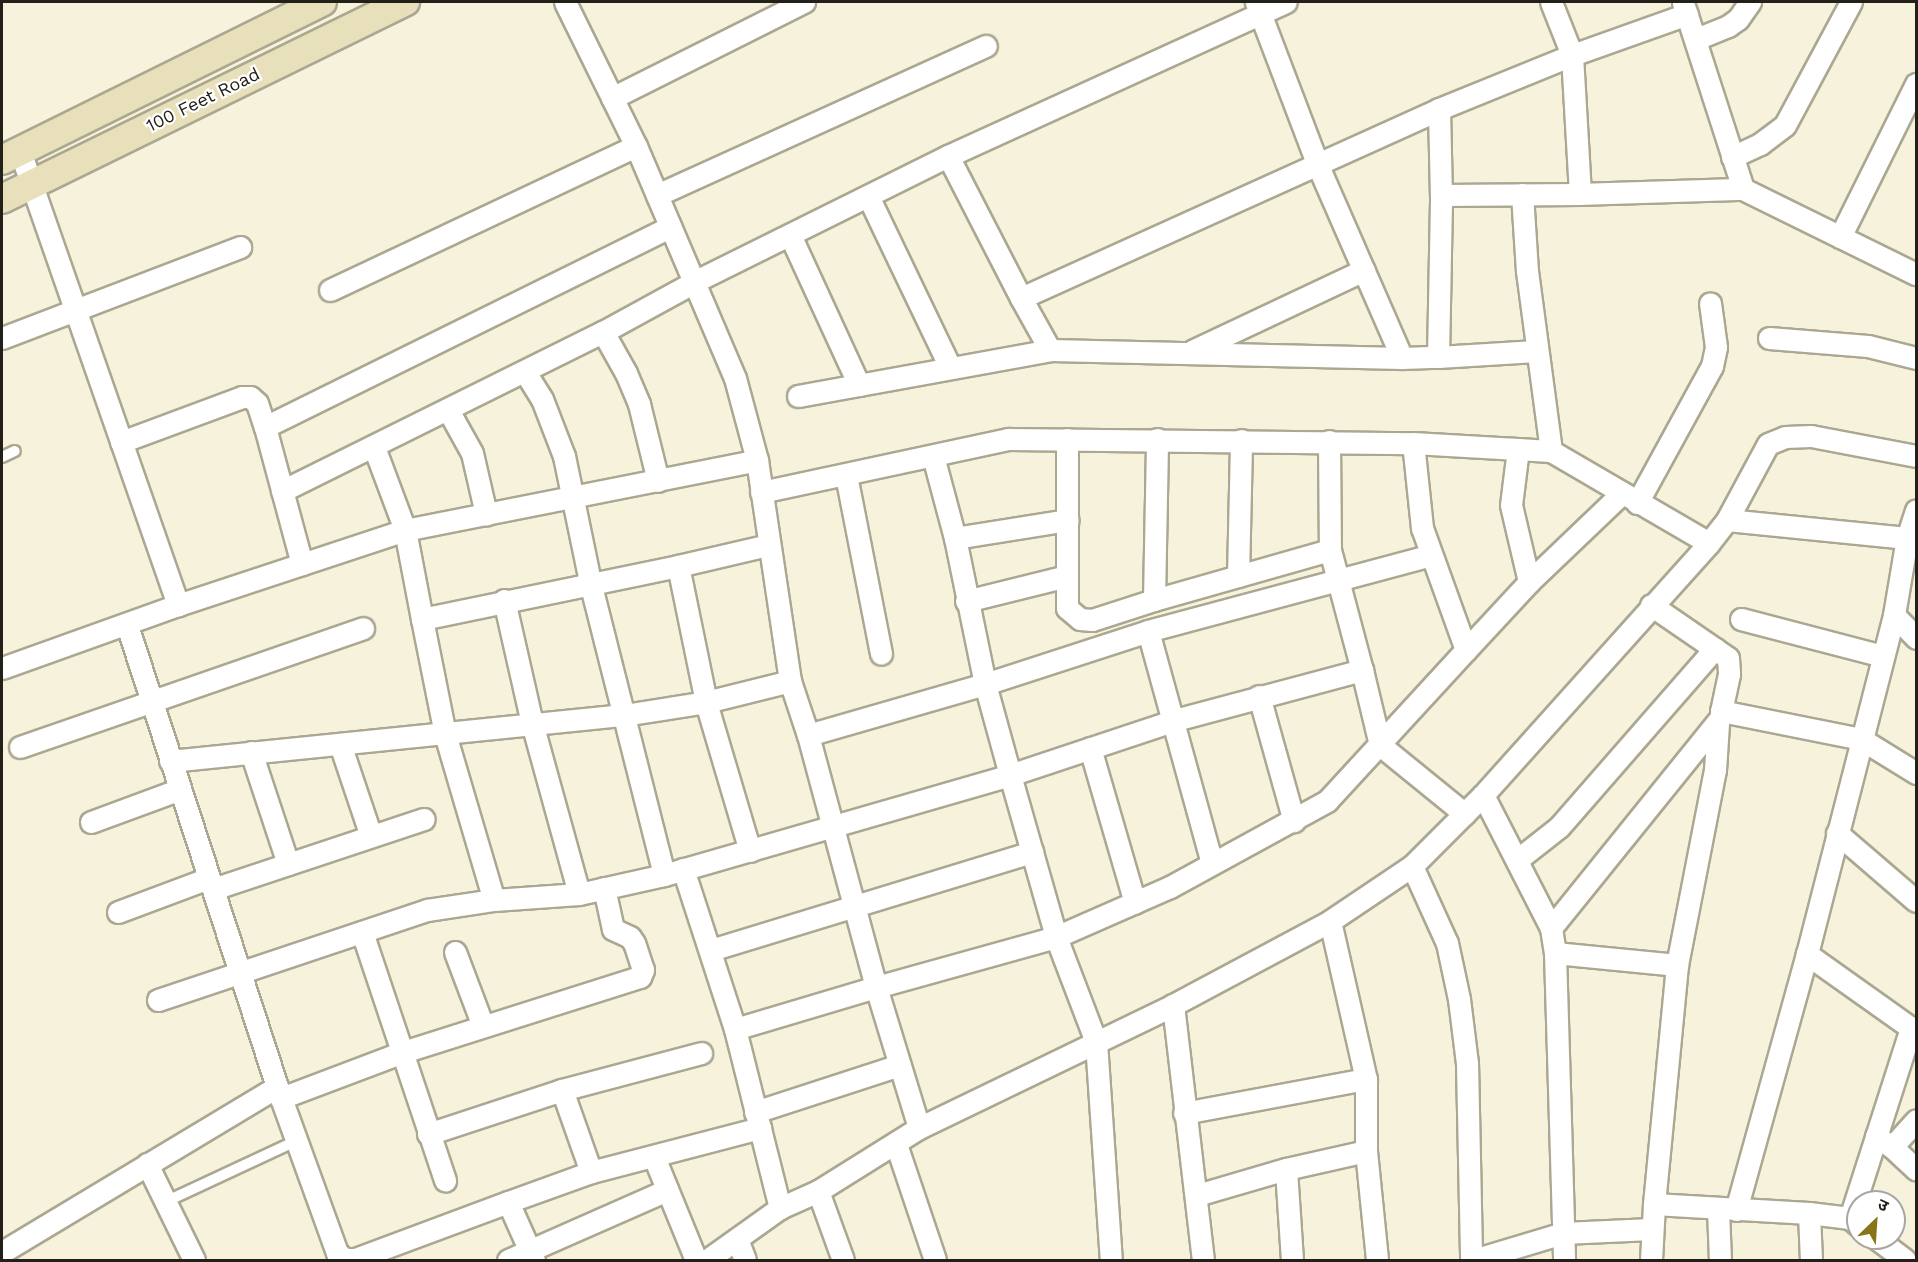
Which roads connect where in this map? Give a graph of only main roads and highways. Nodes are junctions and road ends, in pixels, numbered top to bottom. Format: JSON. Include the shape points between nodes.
{"nodes":[{"id":1,"x":322,"y":2,"type":"edge"},
{"id":2,"x":405,"y":2,"type":"edge"},
{"id":3,"x":11,"y":156,"type":"edge"},
{"id":4,"x":2,"y":200,"type":"edge"}],
"edges":[{"from":1,"to":3,"type":"main road","name":"100 Feet Road"},
{"from":2,"to":4,"type":"main road","name":"100 Feet Road"}]}
